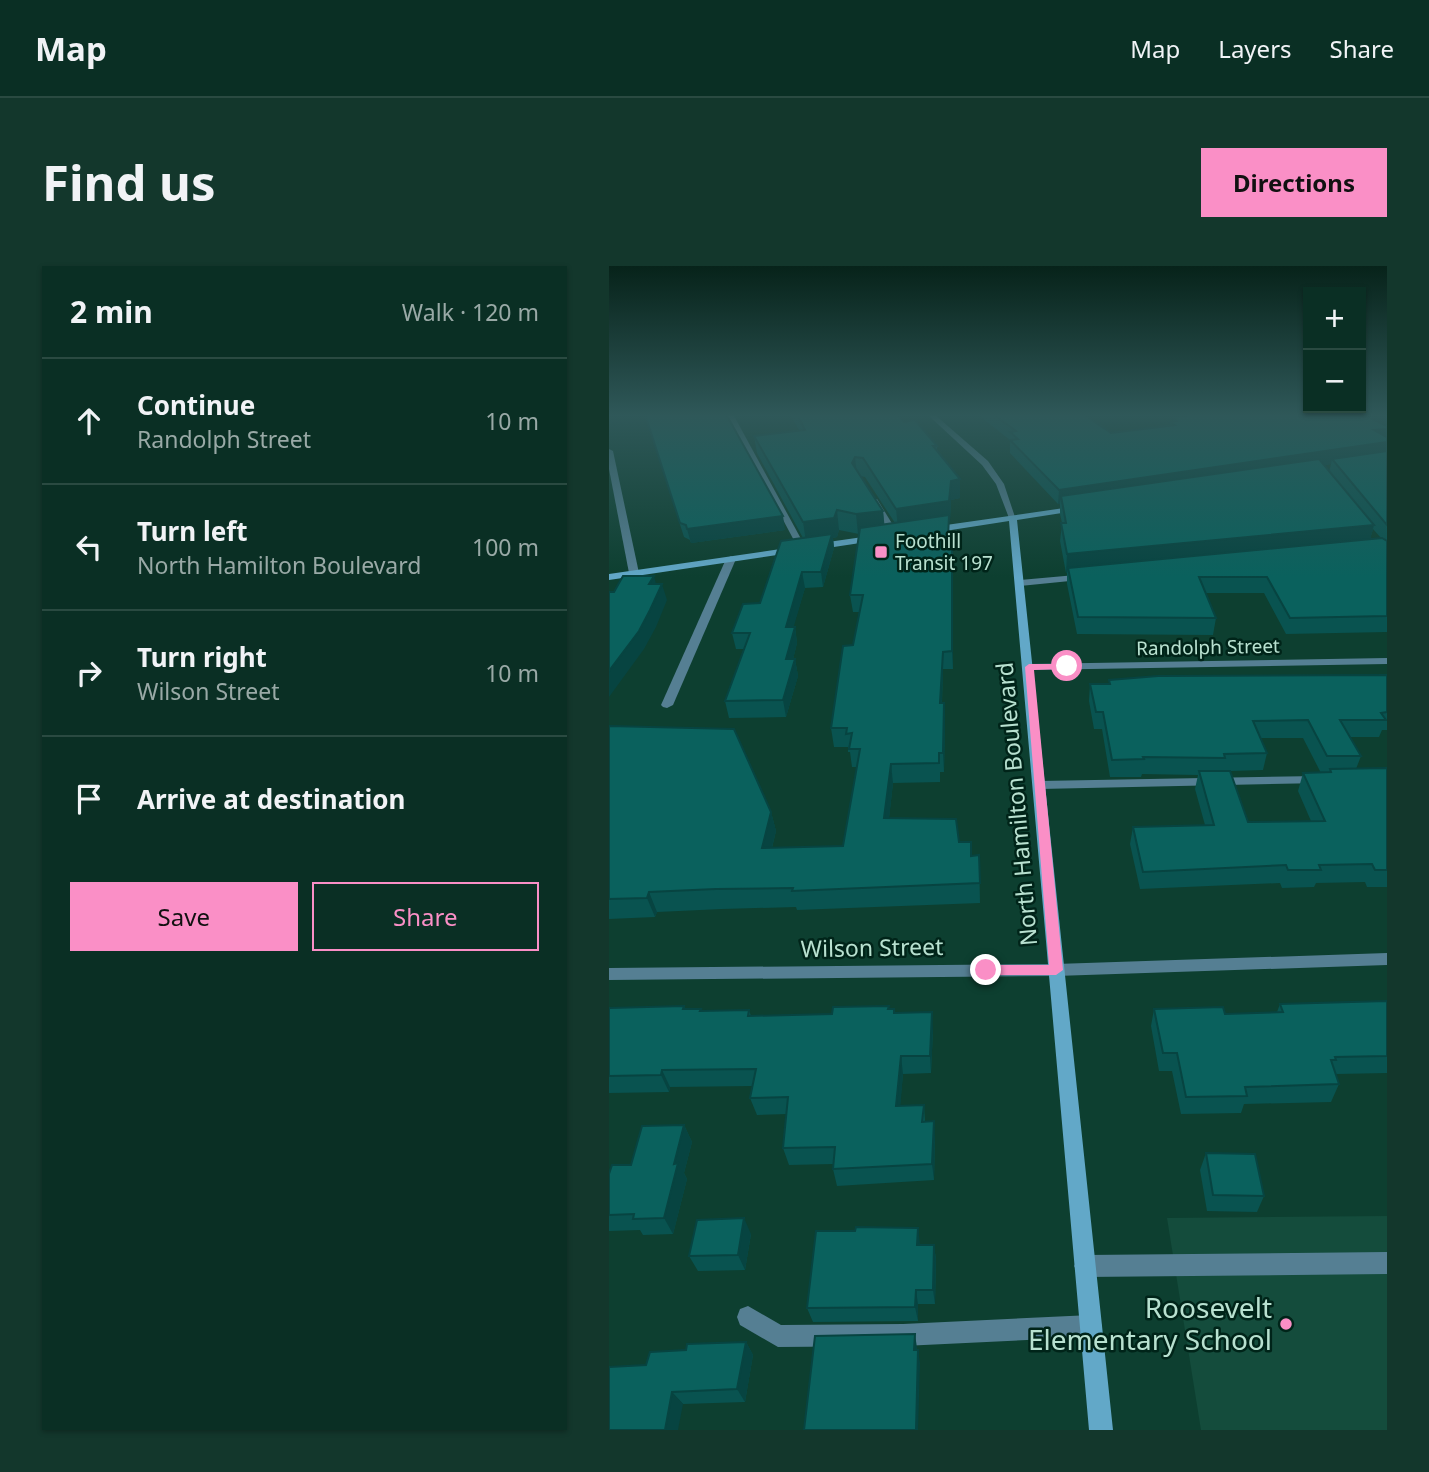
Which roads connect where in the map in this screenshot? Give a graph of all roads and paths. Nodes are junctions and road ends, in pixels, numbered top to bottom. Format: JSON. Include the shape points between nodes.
{"nodes":[{"id":1,"x":613,"y":468,"type":"edge"},
{"id":2,"x":759,"y":468,"type":"edge"},
{"id":3,"x":989,"y":468,"type":"edge"},
{"id":4,"x":867,"y":491,"type":"edge"},
{"id":5,"x":1093,"y":506,"type":"edge"},
{"id":6,"x":1013,"y":518,"type":"junction"},
{"id":7,"x":922,"y":531,"type":"edge"},
{"id":8,"x":908,"y":533,"type":"edge"},
{"id":9,"x":895,"y":535,"type":"junction"},
{"id":10,"x":802,"y":548,"type":"junction"},
{"id":11,"x":731,"y":559,"type":"junction"},
{"id":12,"x":634,"y":573,"type":"junction"},
{"id":13,"x":1103,"y":575,"type":"edge"},
{"id":14,"x":609,"y":577,"type":"edge"},
{"id":15,"x":1020,"y":583,"type":"junction"},
{"id":16,"x":1387,"y":661,"type":"edge"},
{"id":17,"x":1029,"y":667,"type":"junction"},
{"id":18,"x":667,"y":705,"type":"dead end"},
{"id":19,"x":1331,"y":780,"type":"edge"},
{"id":20,"x":1040,"y":785,"type":"junction"},
{"id":21,"x":1387,"y":959,"type":"edge"},
{"id":22,"x":1056,"y":970,"type":"junction"},
{"id":23,"x":609,"y":974,"type":"edge"},
{"id":24,"x":1387,"y":1263,"type":"edge"},
{"id":25,"x":1085,"y":1266,"type":"junction"},
{"id":26,"x":748,"y":1317,"type":"dead end"},
{"id":27,"x":1091,"y":1326,"type":"junction"},
{"id":28,"x":1101,"y":1430,"type":"edge"}],
"edges":[{"from":1,"to":12,"type":"street"},
{"from":2,"to":10,"type":"street"},
{"from":3,"to":6,"type":"street","name":"North Hamilton Boulevard"},
{"from":4,"to":9,"type":"street"},
{"from":5,"to":6,"type":"street"},
{"from":6,"to":7,"type":"street"},
{"from":6,"to":15,"type":"street","name":"North Hamilton Boulevard"},
{"from":8,"to":9,"type":"street"},
{"from":9,"to":10,"type":"street"},
{"from":10,"to":11,"type":"street"},
{"from":11,"to":12,"type":"street"},
{"from":11,"to":18,"type":"street"},
{"from":12,"to":14,"type":"street"},
{"from":13,"to":15,"type":"street"},
{"from":15,"to":17,"type":"street","name":"North Hamilton Boulevard"},
{"from":16,"to":17,"type":"street","name":"Randolph Street"},
{"from":17,"to":20,"type":"street","name":"North Hamilton Boulevard"},
{"from":19,"to":20,"type":"street"},
{"from":20,"to":22,"type":"street","name":"North Hamilton Boulevard"},
{"from":21,"to":22,"type":"street","name":"Wilson Street"},
{"from":22,"to":23,"type":"street","name":"Wilson Street"},
{"from":22,"to":25,"type":"street","name":"North Hamilton Boulevard"},
{"from":24,"to":25,"type":"street"},
{"from":25,"to":27,"type":"street","name":"North Hamilton Boulevard"},
{"from":26,"to":27,"type":"street","via":[[778,1336]]},
{"from":27,"to":28,"type":"street","name":"North Hamilton Boulevard"}]}
